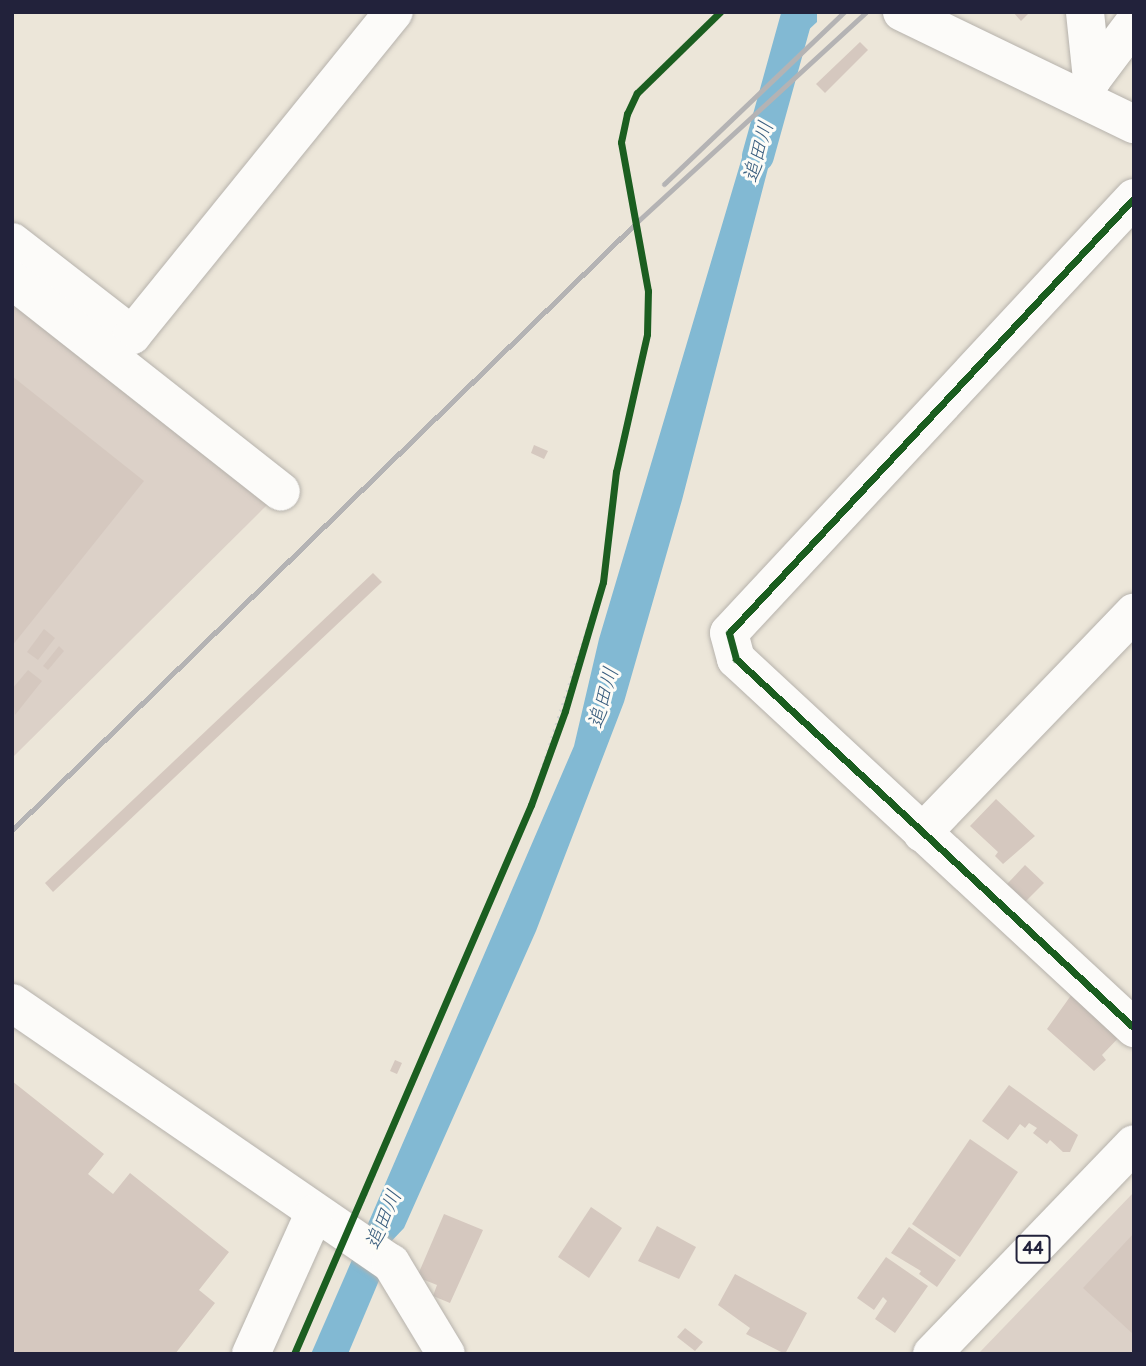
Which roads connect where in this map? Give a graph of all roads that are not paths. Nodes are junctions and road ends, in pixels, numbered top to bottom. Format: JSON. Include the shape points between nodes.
{"nodes":[{"id":1,"x":394,"y":12,"type":"edge"},
{"id":2,"x":902,"y":12,"type":"edge"},
{"id":3,"x":1085,"y":12,"type":"edge"},
{"id":4,"x":1134,"y":23,"type":"edge"},
{"id":5,"x":1086,"y":88,"type":"junction"},
{"id":6,"x":1134,"y":124,"type":"edge"},
{"id":7,"x":1134,"y":198,"type":"edge"},
{"id":8,"x":12,"y":242,"type":"edge"},
{"id":9,"x":12,"y":280,"type":"edge"},
{"id":10,"x":281,"y":492,"type":"dead end"},
{"id":11,"x":1134,"y":612,"type":"edge"},
{"id":12,"x":922,"y":833,"type":"junction"},
{"id":13,"x":12,"y":1003,"type":"edge"},
{"id":14,"x":1134,"y":1028,"type":"edge"},
{"id":15,"x":1134,"y":1144,"type":"edge"},
{"id":16,"x":314,"y":1214,"type":"junction"},
{"id":17,"x":251,"y":1354,"type":"edge"},
{"id":18,"x":446,"y":1354,"type":"edge"},
{"id":19,"x":932,"y":1354,"type":"edge"}],
"edges":[{"from":1,"to":8,"type":"street","via":[[132,335]]},
{"from":2,"to":5,"type":"street"},
{"from":3,"to":5,"type":"street"},
{"from":4,"to":5,"type":"street"},
{"from":5,"to":6,"type":"street"},
{"from":7,"to":12,"type":"street","via":[[729,632],[736,659]]},
{"from":9,"to":10,"type":"street"},
{"from":11,"to":12,"type":"street"},
{"from":12,"to":14,"type":"street"},
{"from":13,"to":16,"type":"street"},
{"from":15,"to":19,"type":"street","number":"44"},
{"from":16,"to":17,"type":"street"},
{"from":16,"to":18,"type":"street","via":[[391,1263]]}]}
